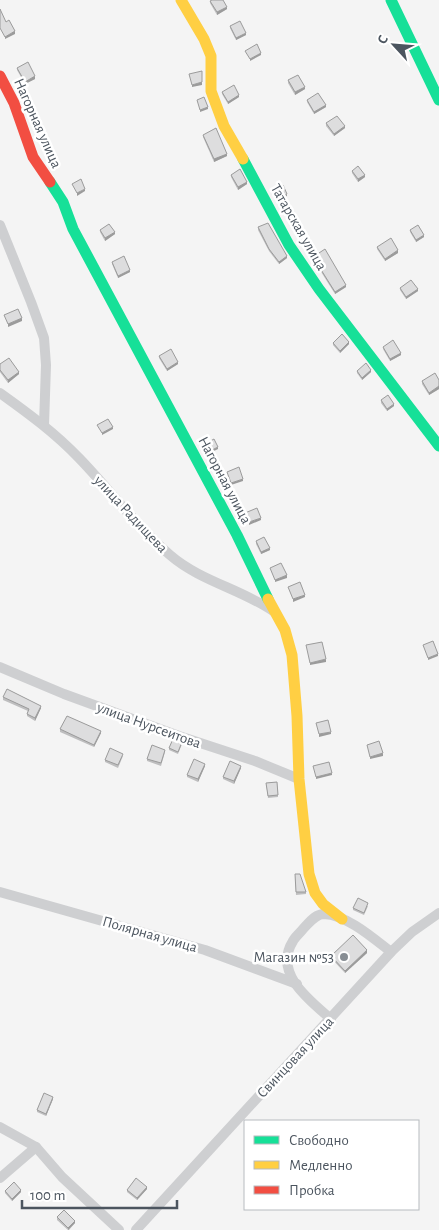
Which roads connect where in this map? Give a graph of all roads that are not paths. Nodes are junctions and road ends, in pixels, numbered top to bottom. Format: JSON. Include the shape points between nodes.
{"nodes":[{"id":1,"x":181,"y":0,"type":"edge"},
{"id":2,"x":391,"y":0,"type":"edge"},
{"id":3,"x":0,"y":76,"type":"edge"},
{"id":4,"x":439,"y":100,"type":"edge"},
{"id":5,"x":0,"y":225,"type":"edge"},
{"id":6,"x":0,"y":393,"type":"edge"},
{"id":7,"x":44,"y":425,"type":"junction"},
{"id":8,"x":439,"y":446,"type":"edge"},
{"id":9,"x":276,"y":613,"type":"junction"},
{"id":10,"x":0,"y":667,"type":"edge"},
{"id":11,"x":299,"y":779,"type":"junction"},
{"id":12,"x":0,"y":892,"type":"edge"},
{"id":13,"x":439,"y":913,"type":"edge"},
{"id":14,"x":342,"y":919,"type":"junction"},
{"id":15,"x":391,"y":952,"type":"junction"},
{"id":16,"x":296,"y":984,"type":"junction"},
{"id":17,"x":331,"y":1019,"type":"junction"},
{"id":18,"x":0,"y":1127,"type":"edge"},
{"id":19,"x":36,"y":1147,"type":"junction"},
{"id":20,"x":0,"y":1178,"type":"edge"},
{"id":21,"x":119,"y":1230,"type":"edge"},
{"id":22,"x":136,"y":1230,"type":"edge"}],
"edges":[{"from":1,"to":8,"type":"street","name":"Татарская улица","via":[[211,56],[212,91],[224,126],[289,245],[319,290]]},
{"from":2,"to":4,"type":"street"},
{"from":3,"to":9,"type":"street","name":"Нагорная улица","via":[[34,157],[63,202],[73,229]]},
{"from":5,"to":7,"type":"street","via":[[44,338]]},
{"from":6,"to":7,"type":"street","name":"улица Радищева"},
{"from":7,"to":9,"type":"street","name":"улица Радищева","via":[[171,556],[200,575],[260,602]]},
{"from":9,"to":11,"type":"street","name":"Нагорная улица","via":[[292,655]]},
{"from":10,"to":11,"type":"street","name":"улица Нурсеитова","via":[[64,694]]},
{"from":11,"to":14,"type":"street","name":"Нагорная улица","via":[[309,874],[315,893],[323,904]]},
{"from":12,"to":16,"type":"street","name":"Полярная улица","via":[[205,950]]},
{"from":13,"to":15,"type":"street","name":"Свинцовая улица"},
{"from":14,"to":15,"type":"street"},
{"from":14,"to":16,"type":"street","via":[[323,914],[313,918],[292,941],[286,962],[289,975]]},
{"from":15,"to":17,"type":"street","name":"Свинцовая улица"},
{"from":16,"to":17,"type":"street"},
{"from":17,"to":22,"type":"street","name":"Свинцовая улица"},
{"from":18,"to":19,"type":"street"},
{"from":19,"to":20,"type":"street"},
{"from":19,"to":21,"type":"street","via":[[62,1177]]}]}
